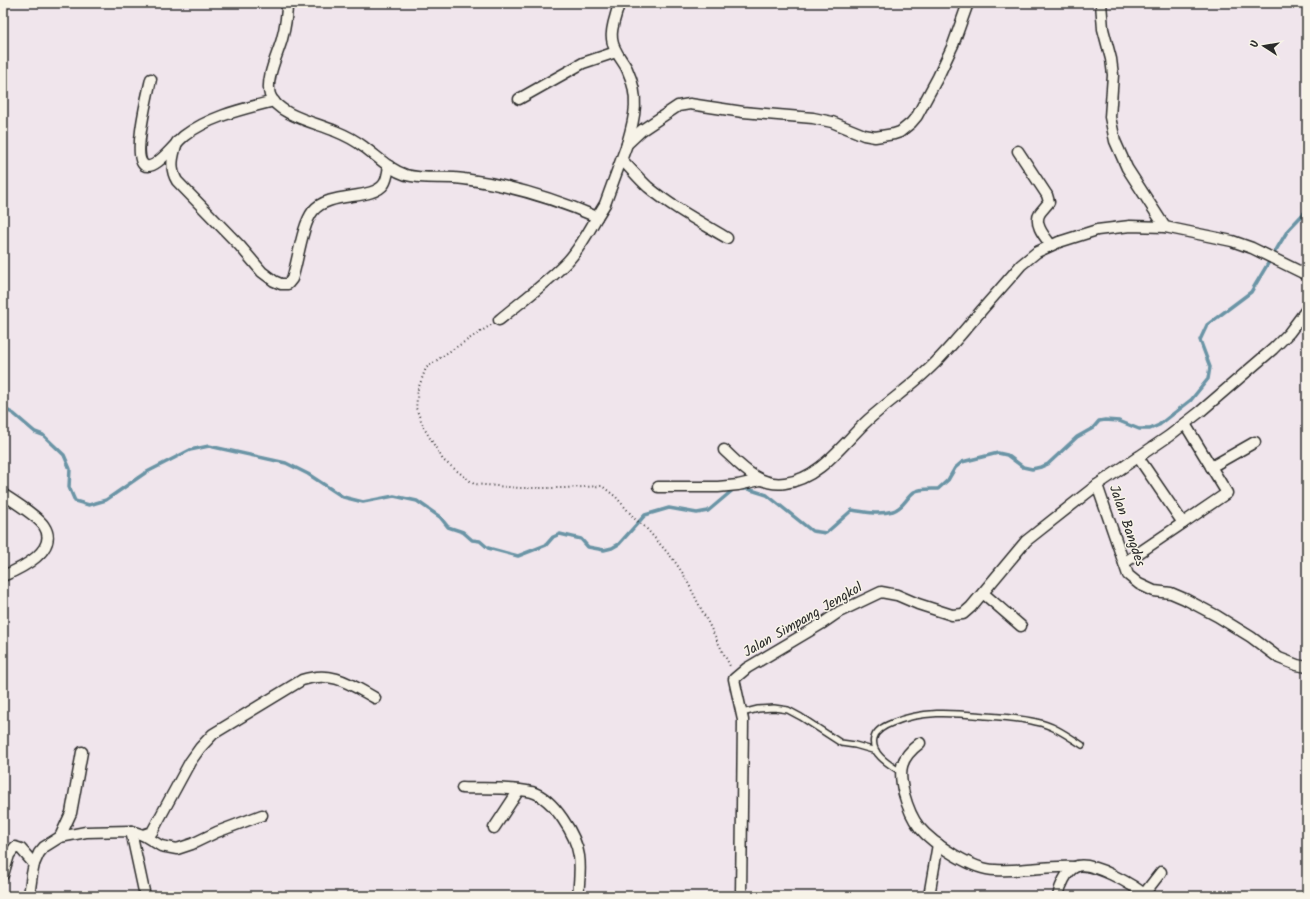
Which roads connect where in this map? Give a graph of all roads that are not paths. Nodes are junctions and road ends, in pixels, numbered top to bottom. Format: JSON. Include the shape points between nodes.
{"nodes":[{"id":1,"x":287,"y":3,"type":"edge"},
{"id":2,"x":619,"y":3,"type":"edge"},
{"id":3,"x":968,"y":3,"type":"edge"},
{"id":4,"x":1101,"y":3,"type":"edge"},
{"id":5,"x":616,"y":52,"type":"junction"},
{"id":6,"x":151,"y":79,"type":"dead end"},
{"id":7,"x":519,"y":99,"type":"dead end"},
{"id":8,"x":274,"y":100,"type":"junction"},
{"id":9,"x":177,"y":142,"type":"junction"},
{"id":10,"x":627,"y":144,"type":"junction"},
{"id":11,"x":1018,"y":152,"type":"dead end"},
{"id":12,"x":622,"y":160,"type":"junction"},
{"id":13,"x":389,"y":166,"type":"junction"},
{"id":14,"x":597,"y":217,"type":"junction"},
{"id":15,"x":1165,"y":227,"type":"junction"},
{"id":16,"x":727,"y":238,"type":"dead end"},
{"id":17,"x":1051,"y":245,"type":"junction"},
{"id":18,"x":1307,"y":275,"type":"edge"},
{"id":19,"x":1307,"y":309,"type":"edge"},
{"id":20,"x":499,"y":320,"type":"road end"},
{"id":21,"x":1185,"y":424,"type":"junction"},
{"id":22,"x":1255,"y":442,"type":"dead end"},
{"id":23,"x":724,"y":450,"type":"dead end"},
{"id":24,"x":1138,"y":457,"type":"junction"},
{"id":25,"x":1211,"y":467,"type":"junction"},
{"id":26,"x":760,"y":480,"type":"junction"},
{"id":27,"x":1097,"y":485,"type":"junction"},
{"id":28,"x":658,"y":487,"type":"dead end"},
{"id":29,"x":3,"y":494,"type":"edge"},
{"id":30,"x":1183,"y":523,"type":"junction"},
{"id":31,"x":1124,"y":563,"type":"junction"},
{"id":32,"x":3,"y":576,"type":"edge"},
{"id":33,"x":983,"y":593,"type":"junction"},
{"id":34,"x":1021,"y":626,"type":"dead end"},
{"id":35,"x":1307,"y":667,"type":"edge"},
{"id":36,"x":375,"y":698,"type":"dead end"},
{"id":37,"x":742,"y":713,"type":"junction"},
{"id":38,"x":920,"y":742,"type":"dead end"},
{"id":39,"x":1082,"y":745,"type":"dead end"},
{"id":40,"x":876,"y":751,"type":"junction"},
{"id":41,"x":82,"y":752,"type":"dead end"},
{"id":42,"x":901,"y":772,"type":"junction"},
{"id":43,"x":462,"y":788,"type":"dead end"},
{"id":44,"x":518,"y":790,"type":"junction"},
{"id":45,"x":262,"y":815,"type":"dead end"},
{"id":46,"x":494,"y":828,"type":"dead end"},
{"id":47,"x":131,"y":832,"type":"junction"},
{"id":48,"x":143,"y":835,"type":"junction"},
{"id":49,"x":60,"y":837,"type":"junction"},
{"id":50,"x":938,"y":844,"type":"junction"},
{"id":51,"x":34,"y":864,"type":"junction"},
{"id":52,"x":1075,"y":867,"type":"junction"},
{"id":53,"x":1161,"y":872,"type":"dead end"},
{"id":54,"x":3,"y":875,"type":"edge"},
{"id":55,"x":1145,"y":895,"type":"edge"},
{"id":56,"x":29,"y":896,"type":"edge"},
{"id":57,"x":145,"y":896,"type":"edge"},
{"id":58,"x":578,"y":896,"type":"edge"},
{"id":59,"x":741,"y":896,"type":"edge"},
{"id":60,"x":929,"y":896,"type":"edge"},
{"id":61,"x":1058,"y":896,"type":"edge"}],
"edges":[{"from":1,"to":8,"type":"street","via":[[282,37],[270,77],[269,88]]},
{"from":2,"to":5,"type":"street","via":[[611,36]]},
{"from":3,"to":10,"type":"street","via":[[938,77],[916,116],[900,132],[875,137],[813,118],[684,104],[661,117]]},
{"from":4,"to":15,"type":"street","via":[[1103,29],[1113,75],[1110,116],[1115,142]]},
{"from":5,"to":7,"type":"street","via":[[583,63]]},
{"from":5,"to":10,"type":"street","via":[[635,91],[636,104]]},
{"from":6,"to":9,"type":"street","via":[[140,143],[142,162],[148,166],[154,165]]},
{"from":8,"to":9,"type":"street","via":[[225,114],[193,130]]},
{"from":8,"to":13,"type":"street","via":[[284,110],[298,117],[352,138]]},
{"from":9,"to":13,"type":"street","via":[[172,164],[177,181],[262,272],[281,284],[288,284],[292,279],[306,226],[313,211],[325,202],[380,188],[386,180]]},
{"from":10,"to":12,"type":"street"},
{"from":11,"to":17,"type":"street","via":[[1047,195],[1048,202],[1038,220],[1043,234]]},
{"from":12,"to":14,"type":"street","via":[[605,204]]},
{"from":12,"to":16,"type":"street","via":[[659,196]]},
{"from":13,"to":14,"type":"street","via":[[414,177],[462,179],[506,187],[553,200]]},
{"from":14,"to":20,"type":"street","via":[[567,262]]},
{"from":15,"to":17,"type":"street","via":[[1130,226],[1097,230]]},
{"from":15,"to":18,"type":"street","via":[[1232,241]]},
{"from":17,"to":26,"type":"street","via":[[1021,265],[933,365],[910,387],[879,409],[823,465],[794,482],[776,484]]},
{"from":19,"to":21,"type":"street","name":"Jalan Bangdes","via":[[1273,349]]},
{"from":21,"to":24,"type":"street","name":"Jalan Bangdes"},
{"from":21,"to":25,"type":"street"},
{"from":22,"to":25,"type":"street"},
{"from":23,"to":26,"type":"street"},
{"from":24,"to":27,"type":"street","name":"Jalan Bangdes"},
{"from":24,"to":30,"type":"street"},
{"from":25,"to":30,"type":"street","via":[[1227,493]]},
{"from":26,"to":28,"type":"street","via":[[728,487]]},
{"from":27,"to":31,"type":"street","name":"Jalan Bangdes"},
{"from":27,"to":33,"type":"street","name":"Jalan Simpang Jengkol","via":[[1026,541]]},
{"from":29,"to":32,"type":"street","via":[[38,519],[44,525],[48,537],[45,547],[38,556],[20,569]]},
{"from":30,"to":31,"type":"street"},
{"from":31,"to":35,"type":"street","name":"Jalan Bangdes","via":[[1128,575],[1139,584],[1154,591],[1171,593],[1185,599],[1251,637],[1279,658]]},
{"from":33,"to":34,"type":"street"},
{"from":33,"to":37,"type":"street","name":"Jalan Simpang Jengkol","via":[[963,614],[952,615],[897,594],[881,592],[838,612],[823,624],[747,668],[734,679]]},
{"from":36,"to":48,"type":"street","via":[[332,677],[316,676],[302,680],[213,734],[190,762],[152,832]]},
{"from":37,"to":40,"type":"lane","via":[[758,709],[788,710],[840,743]]},
{"from":37,"to":59,"type":"street"},
{"from":38,"to":42,"type":"street","via":[[907,755]]},
{"from":39,"to":40,"type":"lane","via":[[1054,728],[1038,722],[943,713],[915,715],[884,726],[875,736]]},
{"from":40,"to":42,"type":"lane"},
{"from":41,"to":49,"type":"street","via":[[70,813]]},
{"from":42,"to":50,"type":"street","via":[[904,794],[914,819]]},
{"from":43,"to":44,"type":"street"},
{"from":44,"to":46,"type":"street"},
{"from":44,"to":58,"type":"street","via":[[533,793],[548,801],[572,834],[579,856]]},
{"from":45,"to":48,"type":"street","via":[[177,849],[161,846]]},
{"from":47,"to":48,"type":"street"},
{"from":47,"to":49,"type":"street","via":[[86,832]]},
{"from":47,"to":57,"type":"street"},
{"from":49,"to":51,"type":"street","via":[[44,847]]},
{"from":50,"to":52,"type":"street","via":[[963,860],[987,869]]},
{"from":50,"to":60,"type":"street"},
{"from":51,"to":54,"type":"street","via":[[21,849],[15,848],[9,855]]},
{"from":51,"to":56,"type":"street"},
{"from":52,"to":55,"type":"street","via":[[1083,865],[1101,870]]},
{"from":52,"to":61,"type":"street","via":[[1065,879]]},
{"from":53,"to":55,"type":"street"}]}
